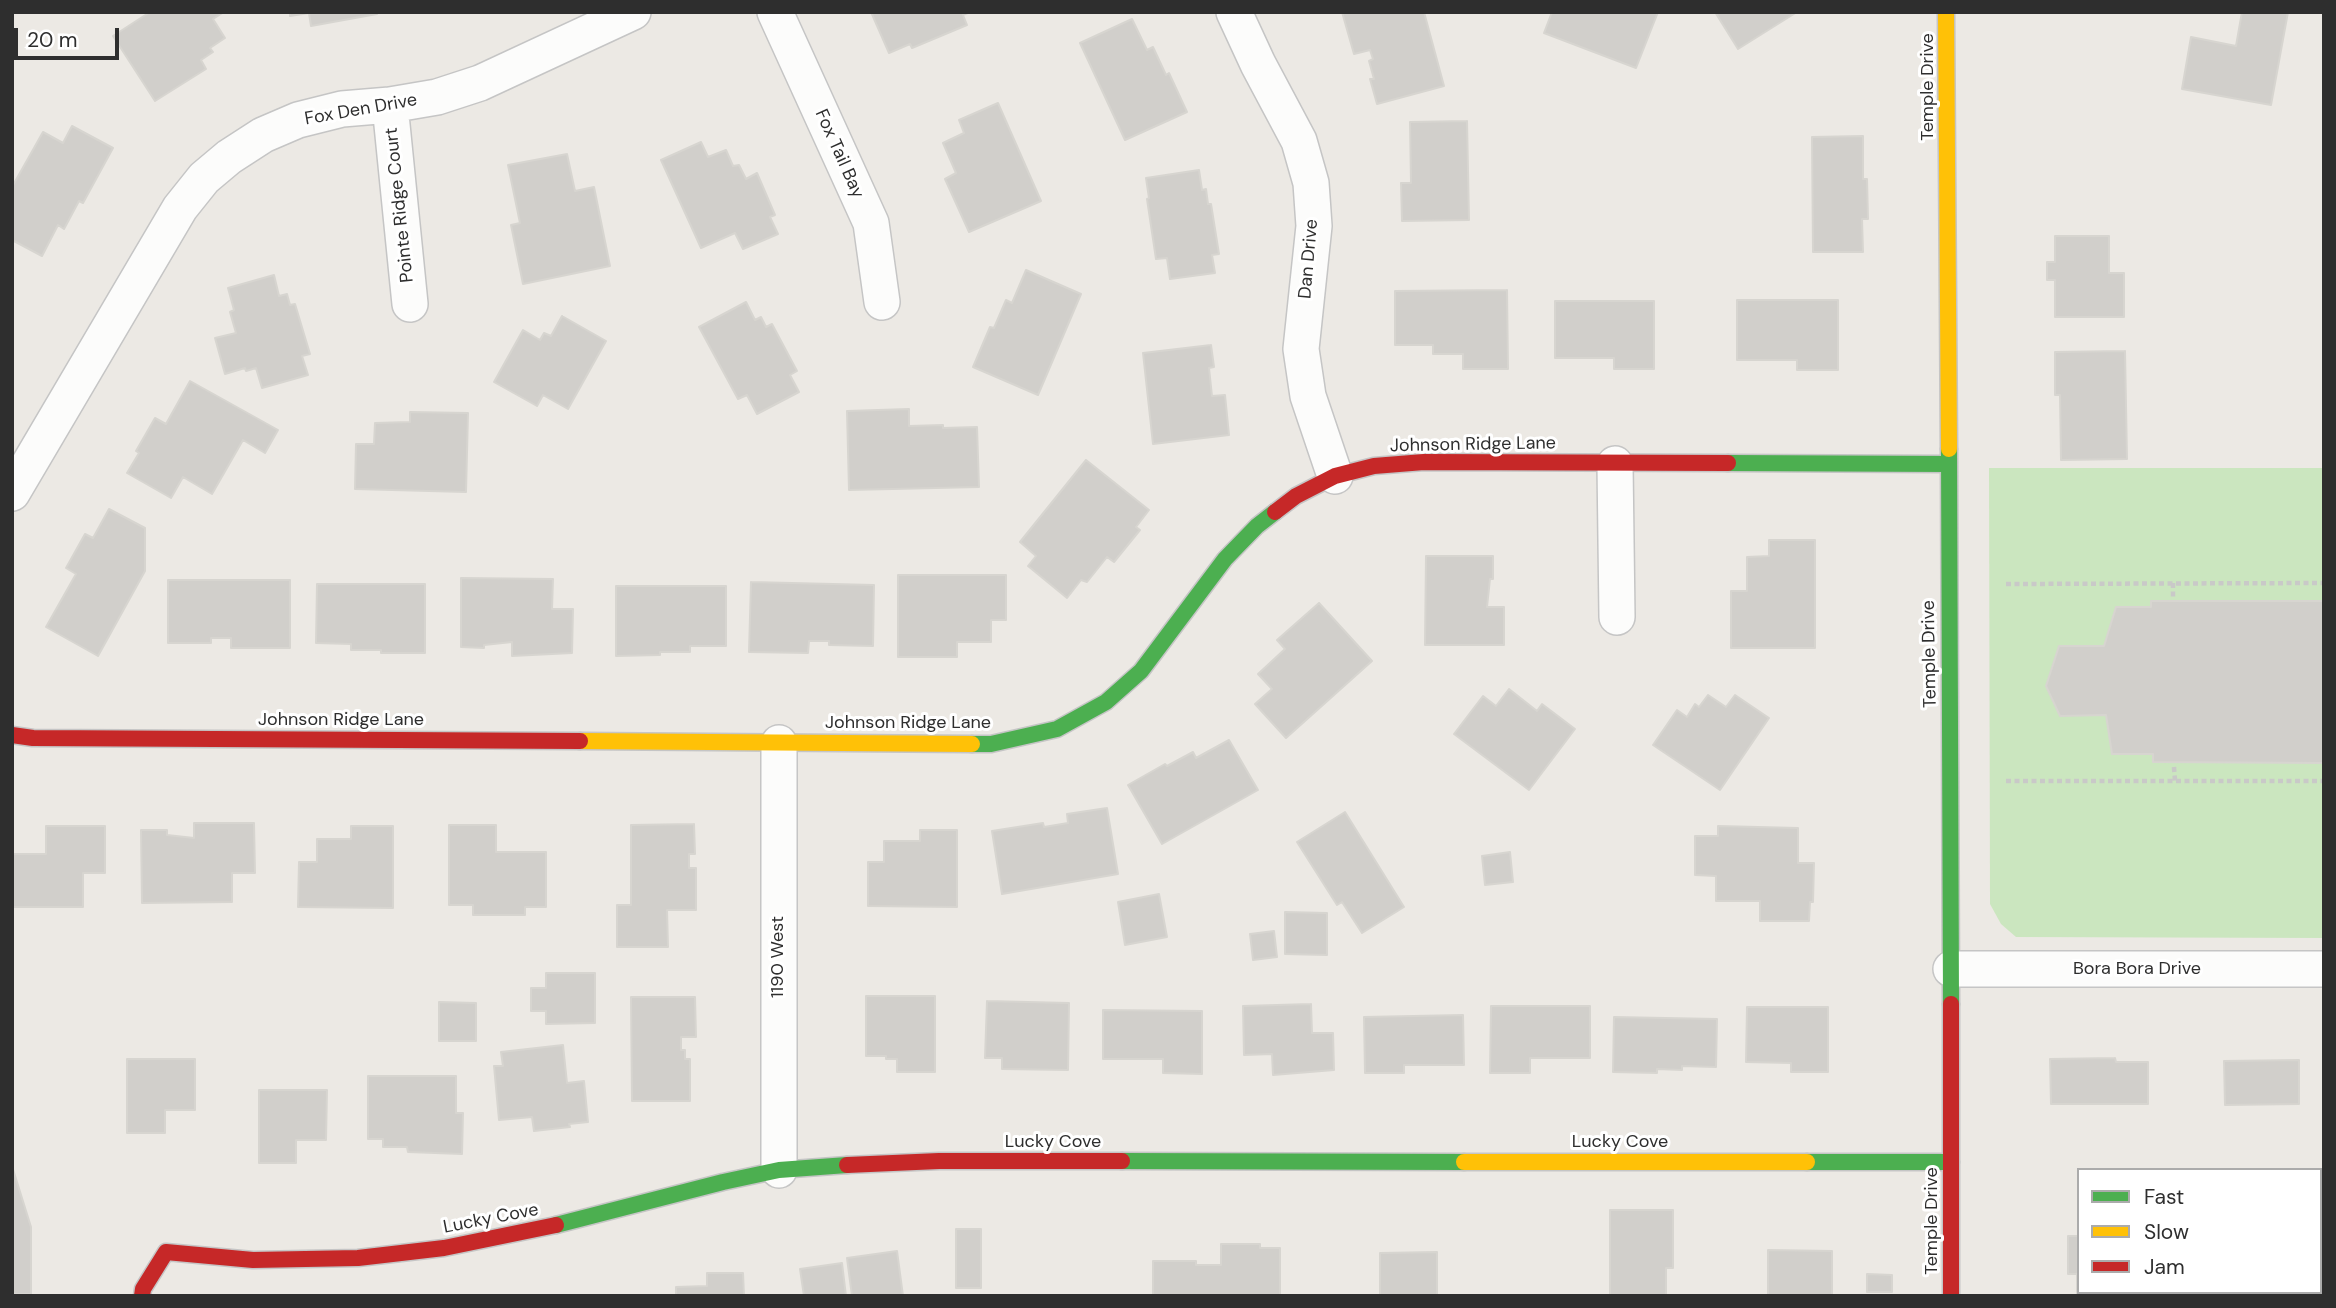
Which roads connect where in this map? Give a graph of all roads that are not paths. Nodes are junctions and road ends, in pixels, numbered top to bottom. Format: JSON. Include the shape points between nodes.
{"nodes":[{"id":1,"x":634,"y":12,"type":"edge"},
{"id":2,"x":775,"y":12,"type":"edge"},
{"id":3,"x":1234,"y":12,"type":"edge"},
{"id":4,"x":1947,"y":12,"type":"edge"},
{"id":5,"x":390,"y":105,"type":"junction"},
{"id":6,"x":882,"y":302,"type":"dead end"},
{"id":7,"x":410,"y":304,"type":"dead end"},
{"id":8,"x":1615,"y":464,"type":"junction"},
{"id":9,"x":1949,"y":464,"type":"junction"},
{"id":10,"x":1335,"y":475,"type":"junction"},
{"id":11,"x":12,"y":493,"type":"edge"},
{"id":12,"x":1617,"y":617,"type":"dead end"},
{"id":13,"x":12,"y":735,"type":"edge"},
{"id":14,"x":779,"y":743,"type":"junction"},
{"id":15,"x":1951,"y":969,"type":"junction"},
{"id":16,"x":2324,"y":969,"type":"edge"},
{"id":17,"x":1951,"y":1162,"type":"junction"},
{"id":18,"x":779,"y":1170,"type":"junction"},
{"id":19,"x":142,"y":1296,"type":"edge"},
{"id":20,"x":1951,"y":1296,"type":"edge"}],
"edges":[{"from":1,"to":5,"type":"street","name":"Fox Den Drive","via":[[480,83]]},
{"from":2,"to":6,"type":"street","name":"Fox Tail Bay","via":[[870,223]]},
{"from":3,"to":10,"type":"street","name":"Dan Drive","via":[[1299,141],[1311,183],[1314,226],[1301,349],[1308,396]]},
{"from":4,"to":9,"type":"street","name":"Temple Drive"},
{"from":5,"to":7,"type":"street","name":"Pointe Ridge Court"},
{"from":5,"to":11,"type":"street","name":"Fox Den Drive","via":[[342,109],[298,120],[263,135],[204,178],[156,245]]},
{"from":8,"to":9,"type":"street","name":"Johnson Ridge Lane"},
{"from":8,"to":10,"type":"street","name":"Johnson Ridge Lane","via":[[1424,461]]},
{"from":8,"to":12,"type":"street"},
{"from":9,"to":15,"type":"street","name":"Temple Drive"},
{"from":10,"to":14,"type":"street","name":"Johnson Ridge Lane","via":[[1296,496],[1257,526],[1225,559],[1141,671],[1106,702],[1057,729],[990,744]]},
{"from":13,"to":14,"type":"street","name":"Johnson Ridge Lane"},
{"from":14,"to":18,"type":"street","name":"1190 West"},
{"from":15,"to":16,"type":"street","name":"Bora Bora Drive"},
{"from":15,"to":17,"type":"street","name":"Temple Drive"},
{"from":17,"to":18,"type":"street","name":"Lucky Cove","via":[[939,1161]]},
{"from":17,"to":20,"type":"street","name":"Temple Drive"},
{"from":18,"to":19,"type":"street","name":"Lucky Cove","via":[[525,1233],[444,1248],[358,1258],[253,1260],[166,1252]]}]}
